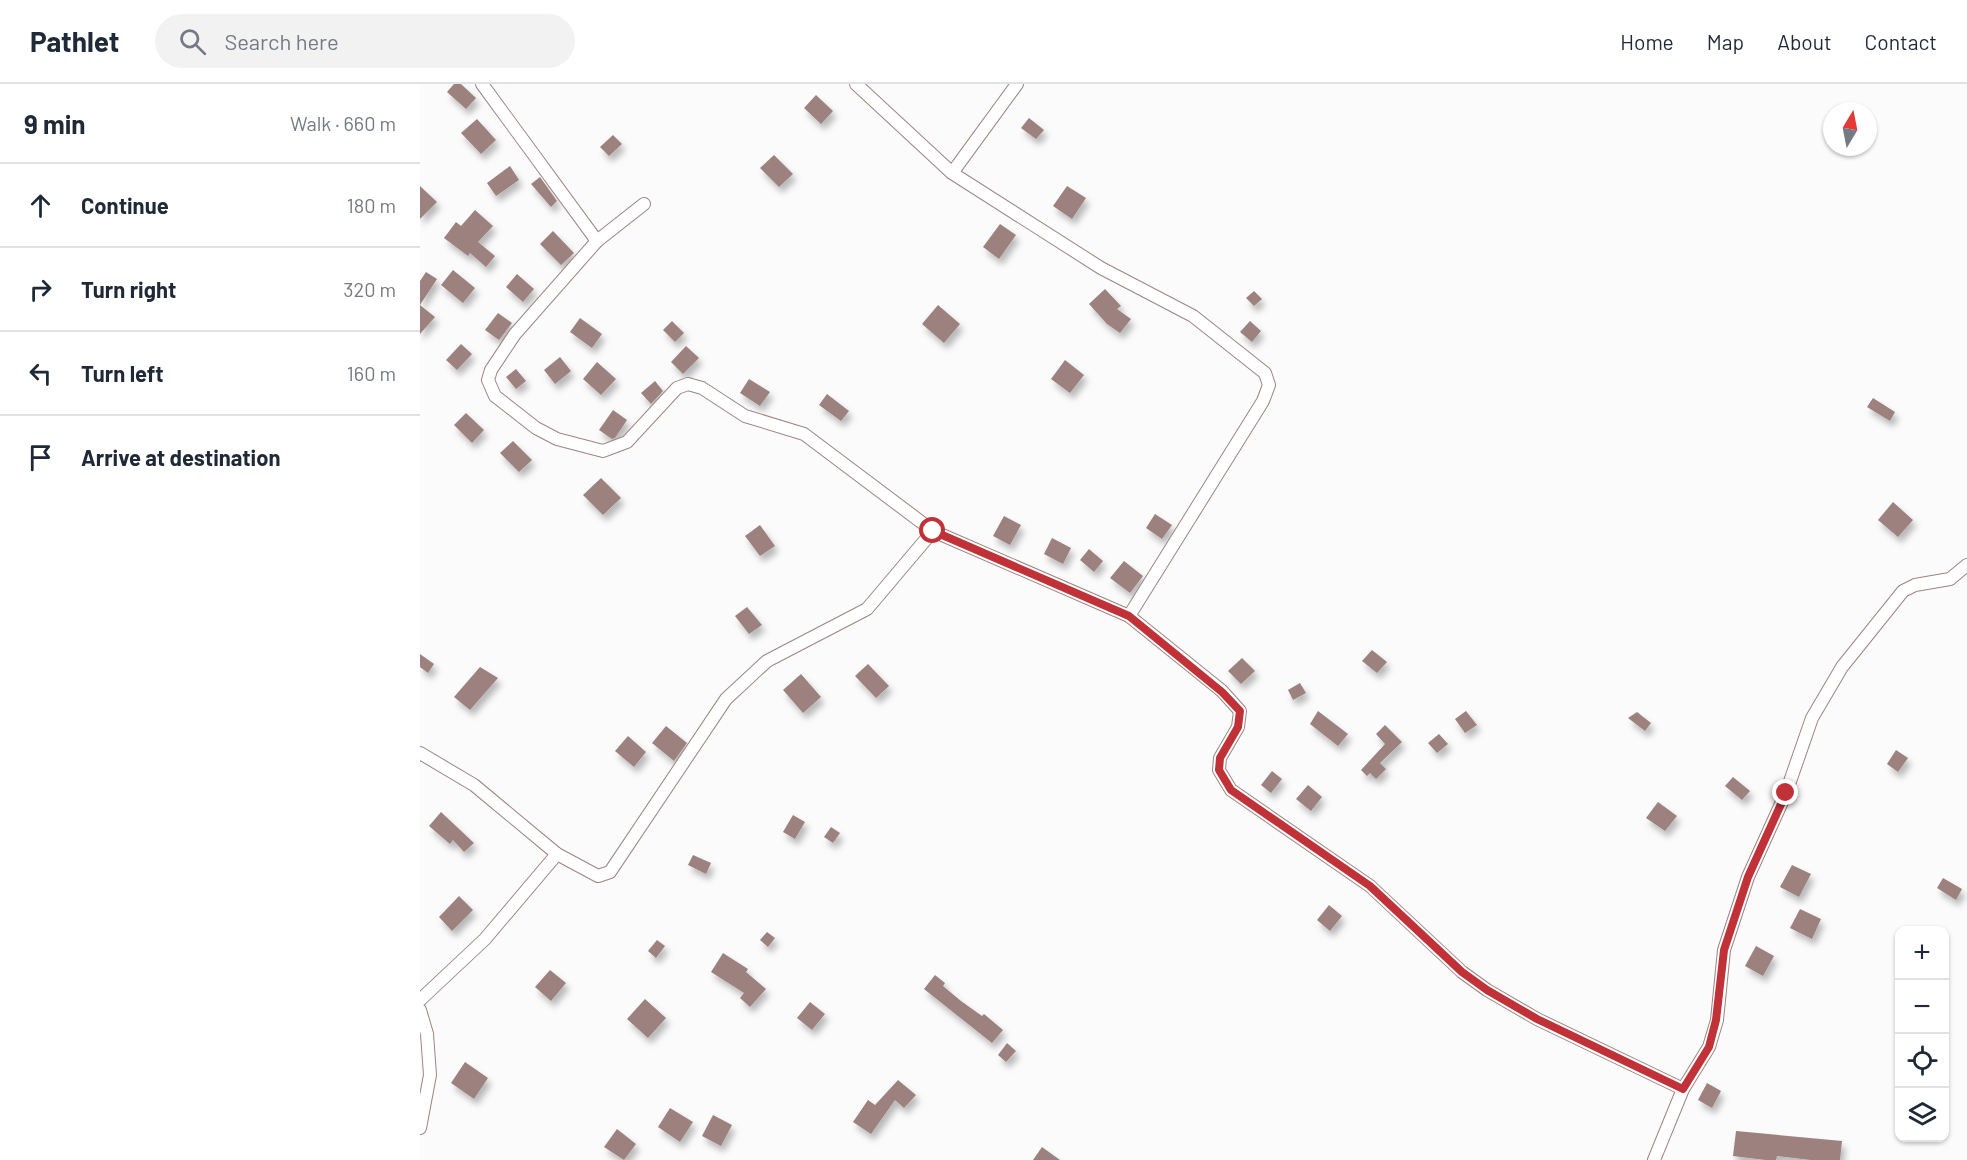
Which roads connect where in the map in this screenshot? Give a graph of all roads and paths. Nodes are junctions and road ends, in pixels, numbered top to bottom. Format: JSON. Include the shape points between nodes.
{"nodes":[{"id":1,"x":482,"y":84,"type":"edge"},
{"id":2,"x":856,"y":84,"type":"edge"},
{"id":3,"x":1017,"y":84,"type":"edge"},
{"id":4,"x":952,"y":172,"type":"junction"},
{"id":5,"x":644,"y":204,"type":"dead end"},
{"id":6,"x":597,"y":241,"type":"junction"},
{"id":7,"x":933,"y":531,"type":"junction"},
{"id":8,"x":1964,"y":572,"type":"edge"},
{"id":9,"x":1129,"y":616,"type":"junction"},
{"id":10,"x":420,"y":753,"type":"edge"},
{"id":11,"x":557,"y":854,"type":"junction"},
{"id":12,"x":420,"y":1000,"type":"edge"},
{"id":13,"x":420,"y":1010,"type":"edge"},
{"id":14,"x":1683,"y":1089,"type":"junction"},
{"id":15,"x":420,"y":1128,"type":"edge"},
{"id":16,"x":1654,"y":1160,"type":"edge"}],
"edges":[{"from":1,"to":6,"type":"street"},
{"from":2,"to":4,"type":"street"},
{"from":3,"to":4,"type":"street"},
{"from":4,"to":9,"type":"street","via":[[1101,268],[1193,316],[1265,373],[1269,385],[1263,401]]},
{"from":5,"to":6,"type":"street"},
{"from":6,"to":7,"type":"street","via":[[515,334],[491,370],[488,380],[495,396],[557,439],[603,451],[627,442],[677,388],[688,384],[702,388],[745,416],[804,434]]},
{"from":7,"to":9,"type":"street"},
{"from":7,"to":11,"type":"street","via":[[867,609],[767,661],[726,699],[610,872],[597,876]]},
{"from":8,"to":14,"type":"street","via":[[1903,591],[1842,667],[1812,718],[1786,793],[1748,877],[1724,950],[1709,1047]]},
{"from":9,"to":14,"type":"street","via":[[1240,711],[1238,727],[1220,758],[1219,770],[1231,790],[1370,886],[1462,972],[1487,990],[1537,1019]]},
{"from":10,"to":11,"type":"street","via":[[474,785]]},
{"from":11,"to":12,"type":"street","via":[[485,939]]},
{"from":13,"to":15,"type":"street","via":[[427,1034],[430,1075]]},
{"from":14,"to":16,"type":"street"}]}
